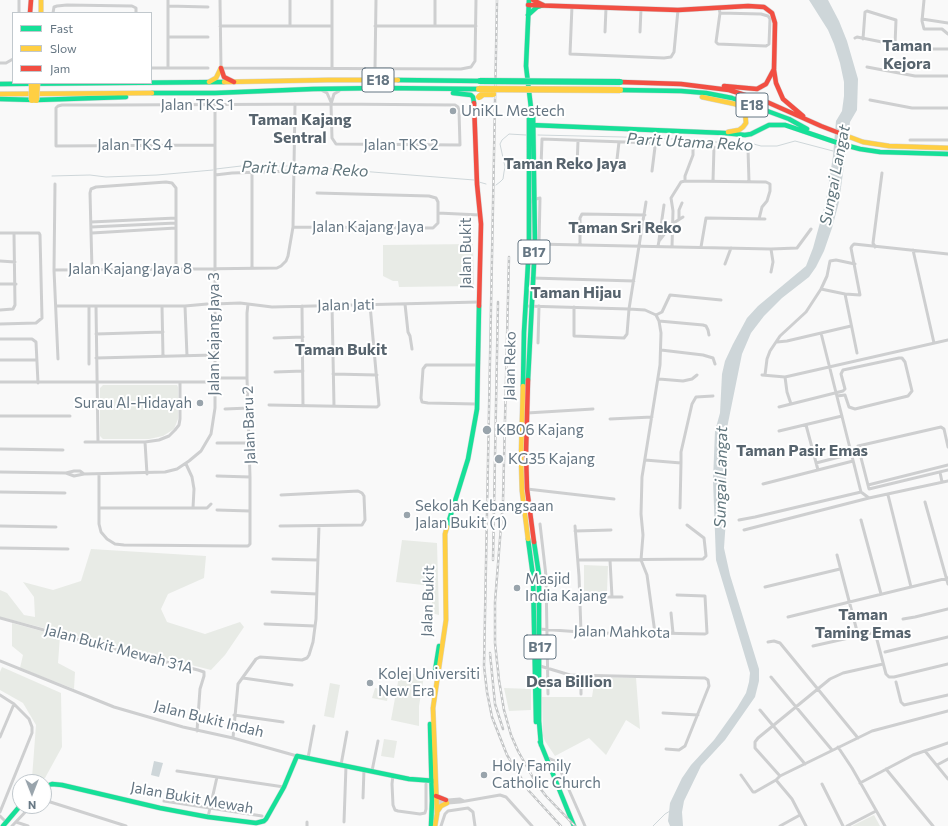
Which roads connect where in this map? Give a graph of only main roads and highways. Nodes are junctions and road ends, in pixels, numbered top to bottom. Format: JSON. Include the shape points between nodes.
{"nodes":[{"id":1,"x":31,"y":0,"type":"edge"},
{"id":2,"x":34,"y":0,"type":"edge"},
{"id":3,"x":38,"y":0,"type":"edge"},
{"id":4,"x":41,"y":0,"type":"edge"},
{"id":5,"x":530,"y":2,"type":"edge"},
{"id":6,"x":543,"y":5,"type":"junction"},
{"id":7,"x":30,"y":12,"type":"edge"},
{"id":8,"x":34,"y":12,"type":"edge"},
{"id":9,"x":37,"y":12,"type":"edge"},
{"id":10,"x":41,"y":12,"type":"edge"},
{"id":11,"x":528,"y":15,"type":"junction"},
{"id":12,"x":774,"y":69,"type":"junction"},
{"id":13,"x":12,"y":80,"type":"edge"},
{"id":14,"x":235,"y":82,"type":"junction"},
{"id":15,"x":152,"y":83,"type":"edge"},
{"id":16,"x":207,"y":83,"type":"junction"},
{"id":17,"x":0,"y":84,"type":"edge"},
{"id":18,"x":32,"y":84,"type":"edge"},
{"id":19,"x":37,"y":84,"type":"edge"},
{"id":20,"x":73,"y":84,"type":"edge"},
{"id":21,"x":713,"y":87,"type":"junction"},
{"id":22,"x":430,"y":88,"type":"junction"},
{"id":23,"x":523,"y":90,"type":"junction"},
{"id":24,"x":680,"y":91,"type":"junction"},
{"id":25,"x":0,"y":94,"type":"edge"},
{"id":26,"x":171,"y":94,"type":"junction"},
{"id":27,"x":0,"y":99,"type":"edge"},
{"id":28,"x":34,"y":100,"type":"junction"},
{"id":29,"x":474,"y":104,"type":"junction"},
{"id":30,"x":811,"y":122,"type":"junction"},
{"id":31,"x":532,"y":125,"type":"junction"},
{"id":32,"x":724,"y":133,"type":"junction"},
{"id":33,"x":819,"y":135,"type":"junction"},
{"id":34,"x":948,"y":148,"type":"edge"},
{"id":35,"x":948,"y":154,"type":"edge"},
{"id":36,"x":528,"y":306,"type":"junction"},
{"id":37,"x":541,"y":745,"type":"junction"},
{"id":38,"x":298,"y":756,"type":"joint"},
{"id":39,"x":432,"y":783,"type":"junction"},
{"id":40,"x":52,"y":784,"type":"edge"},
{"id":41,"x":434,"y":801,"type":"junction"},
{"id":42,"x":13,"y":814,"type":"edge"},
{"id":43,"x":437,"y":814,"type":"junction"},
{"id":44,"x":4,"y":824,"type":"edge"},
{"id":45,"x":431,"y":826,"type":"edge"},
{"id":46,"x":435,"y":826,"type":"edge"},
{"id":47,"x":574,"y":826,"type":"edge"}],
"edges":[{"from":1,"to":7,"type":"main road"},
{"from":2,"to":8,"type":"main road"},
{"from":3,"to":9,"type":"main road"},
{"from":4,"to":10,"type":"main road"},
{"from":5,"to":6,"type":"main road"},
{"from":5,"to":11,"type":"main road","name":"Jalan Reko","number":"B17"},
{"from":6,"to":11,"type":"main road"},
{"from":6,"to":12,"type":"main road","via":[[719,11],[757,5],[772,13],[775,23]]},
{"from":11,"to":31,"type":"main road","name":"Jalan Reko","number":"B17","via":[[526,66],[533,111]]},
{"from":12,"to":21,"type":"main road","via":[[766,84],[757,89]]},
{"from":12,"to":30,"type":"main road","via":[[776,83],[783,98]]},
{"from":13,"to":17,"type":"main road"},
{"from":14,"to":16,"type":"main road","number":"E18"},
{"from":14,"to":16,"type":"main road","via":[[224,77],[221,68],[216,78]]},
{"from":14,"to":21,"type":"main road","number":"E18","bridge":true,"via":[[620,82]]},
{"from":15,"to":16,"type":"main road","number":"E18"},
{"from":17,"to":20,"type":"main road","number":"E18"},
{"from":18,"to":28,"type":"main road","bridge":true},
{"from":19,"to":28,"type":"main road","bridge":true},
{"from":21,"to":30,"type":"main road","number":"E18","via":[[767,102]]},
{"from":22,"to":23,"type":"main road","number":"E18","bridge":true},
{"from":22,"to":26,"type":"main road","number":"E18"},
{"from":22,"to":29,"type":"main road","via":[[445,93],[473,96]]},
{"from":23,"to":24,"type":"main road","number":"E18","bridge":true},
{"from":23,"to":29,"type":"main road","bridge":true,"via":[[484,94]]},
{"from":24,"to":32,"type":"main road","via":[[741,107],[745,112],[746,123],[739,130]]},
{"from":24,"to":33,"type":"main road","number":"E18","via":[[732,98],[789,119]]},
{"from":25,"to":26,"type":"main road","number":"E18"},
{"from":26,"to":28,"type":"main road"},
{"from":27,"to":28,"type":"main road"},
{"from":29,"to":39,"type":"main road","name":"Jalan Bukit","via":[[481,224],[477,409],[468,460],[445,534],[446,620],[433,708]]},
{"from":30,"to":34,"type":"main road","number":"E18","via":[[850,138],[876,145]]},
{"from":31,"to":32,"type":"main road"},
{"from":31,"to":36,"type":"main road","name":"Jalan Reko","number":"B17"},
{"from":31,"to":36,"type":"main road","name":"Jalan Reko","number":"B17","via":[[537,244]]},
{"from":32,"to":33,"type":"main road","via":[[746,135],[769,125],[785,124]]},
{"from":33,"to":35,"type":"main road","number":"E18","via":[[841,144],[880,152]]},
{"from":36,"to":37,"type":"main road","name":"Jalan Reko","number":"B17","via":[[527,490],[538,576]]},
{"from":36,"to":37,"type":"main road","name":"Jalan Reko","number":"B17","via":[[521,464],[533,576],[536,724]]},
{"from":37,"to":47,"type":"main road","name":"Jalan Reko","number":"B17"},
{"from":38,"to":39,"type":"main road","name":"Jalan Bukit Indah"},
{"from":38,"to":40,"type":"main road","name":"Jalan Bukit Mewah","via":[[266,819],[260,823],[208,818]]},
{"from":39,"to":41,"type":"main road","name":"Jalan Bukit"},
{"from":41,"to":43,"type":"main road","name":"Jalan Bukit"},
{"from":41,"to":43,"type":"main road","via":[[447,802],[440,807]]},
{"from":41,"to":45,"type":"main road","name":"Jalan Bukit"},
{"from":42,"to":44,"type":"main road"},
{"from":43,"to":46,"type":"main road","name":"Jalan Bukit"}]}
